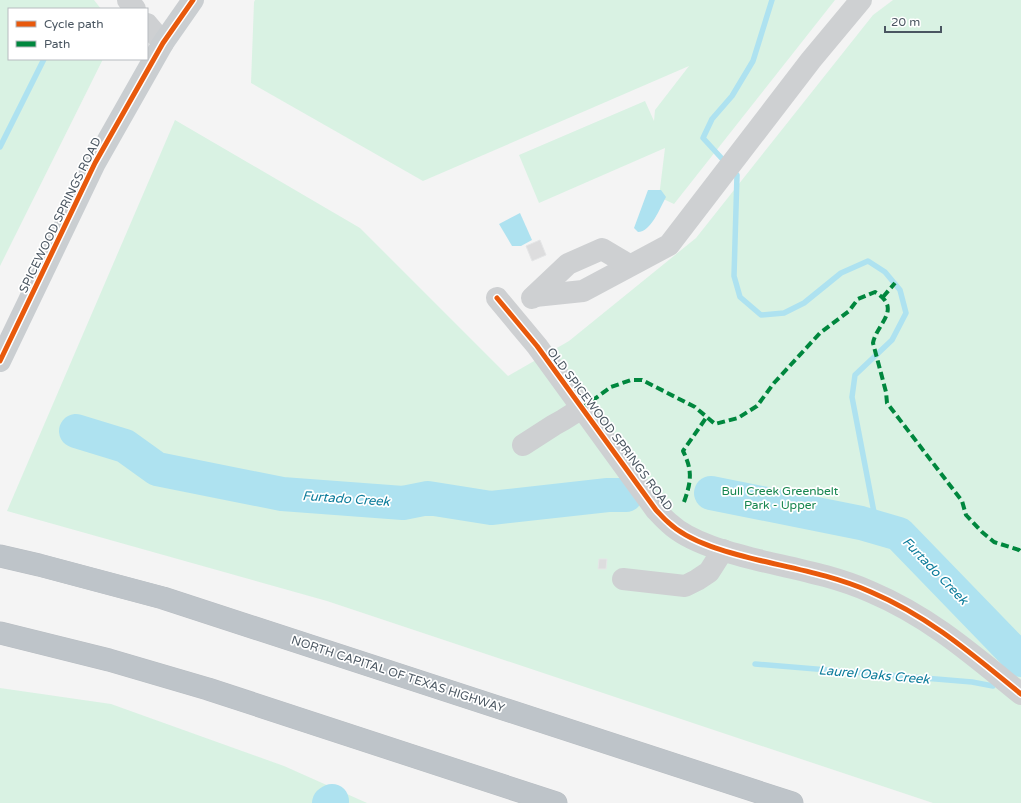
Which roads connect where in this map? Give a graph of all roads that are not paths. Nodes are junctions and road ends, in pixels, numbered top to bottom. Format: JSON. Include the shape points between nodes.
{"nodes":[{"id":1,"x":128,"y":0,"type":"edge"},
{"id":2,"x":193,"y":0,"type":"edge"},
{"id":3,"x":861,"y":0,"type":"edge"},
{"id":4,"x":134,"y":8,"type":"edge"},
{"id":5,"x":148,"y":25,"type":"edge"},
{"id":6,"x":163,"y":43,"type":"junction"},
{"id":7,"x":629,"y":265,"type":"junction"},
{"id":8,"x":535,"y":296,"type":"junction"},
{"id":9,"x":0,"y":361,"type":"edge"},
{"id":10,"x":582,"y":408,"type":"junction"},
{"id":11,"x":523,"y":445,"type":"dead end"},
{"id":12,"x":723,"y":550,"type":"junction"},
{"id":13,"x":0,"y":556,"type":"edge"},
{"id":14,"x":624,"y":579,"type":"dead end"},
{"id":15,"x":0,"y":633,"type":"edge"},
{"id":16,"x":1021,"y":694,"type":"edge"},
{"id":17,"x":556,"y":803,"type":"edge"},
{"id":18,"x":792,"y":803,"type":"edge"}],
"edges":[{"from":1,"to":4,"type":"street"},
{"from":2,"to":6,"type":"main road","name":"SPICEWOOD SPRINGS ROAD"},
{"from":3,"to":7,"type":"street","via":[[811,60],[669,244]]},
{"from":5,"to":6,"type":"street"},
{"from":6,"to":9,"type":"main road","name":"SPICEWOOD SPRINGS ROAD","via":[[95,163]]},
{"from":7,"to":8,"type":"street","via":[[583,291]]},
{"from":7,"to":8,"type":"street","via":[[602,249],[568,264]]},
{"from":8,"to":10,"type":"street","name":"OLD SPICEWOOD SPRINGS ROAD","via":[[504,306]]},
{"from":10,"to":11,"type":"street"},
{"from":10,"to":12,"type":"street","name":"OLD SPICEWOOD SPRINGS ROAD","via":[[669,524],[686,535]]},
{"from":12,"to":14,"type":"street","via":[[709,572],[685,586]]},
{"from":12,"to":16,"type":"street","name":"OLD SPICEWOOD SPRINGS ROAD","via":[[830,577],[871,592],[917,615],[957,642]]},
{"from":13,"to":18,"type":"highway","name":"NORTH CAPITAL OF TEXAS HIGHWAY","via":[[163,598]]},
{"from":15,"to":17,"type":"highway","via":[[109,660],[208,689]]}]}
